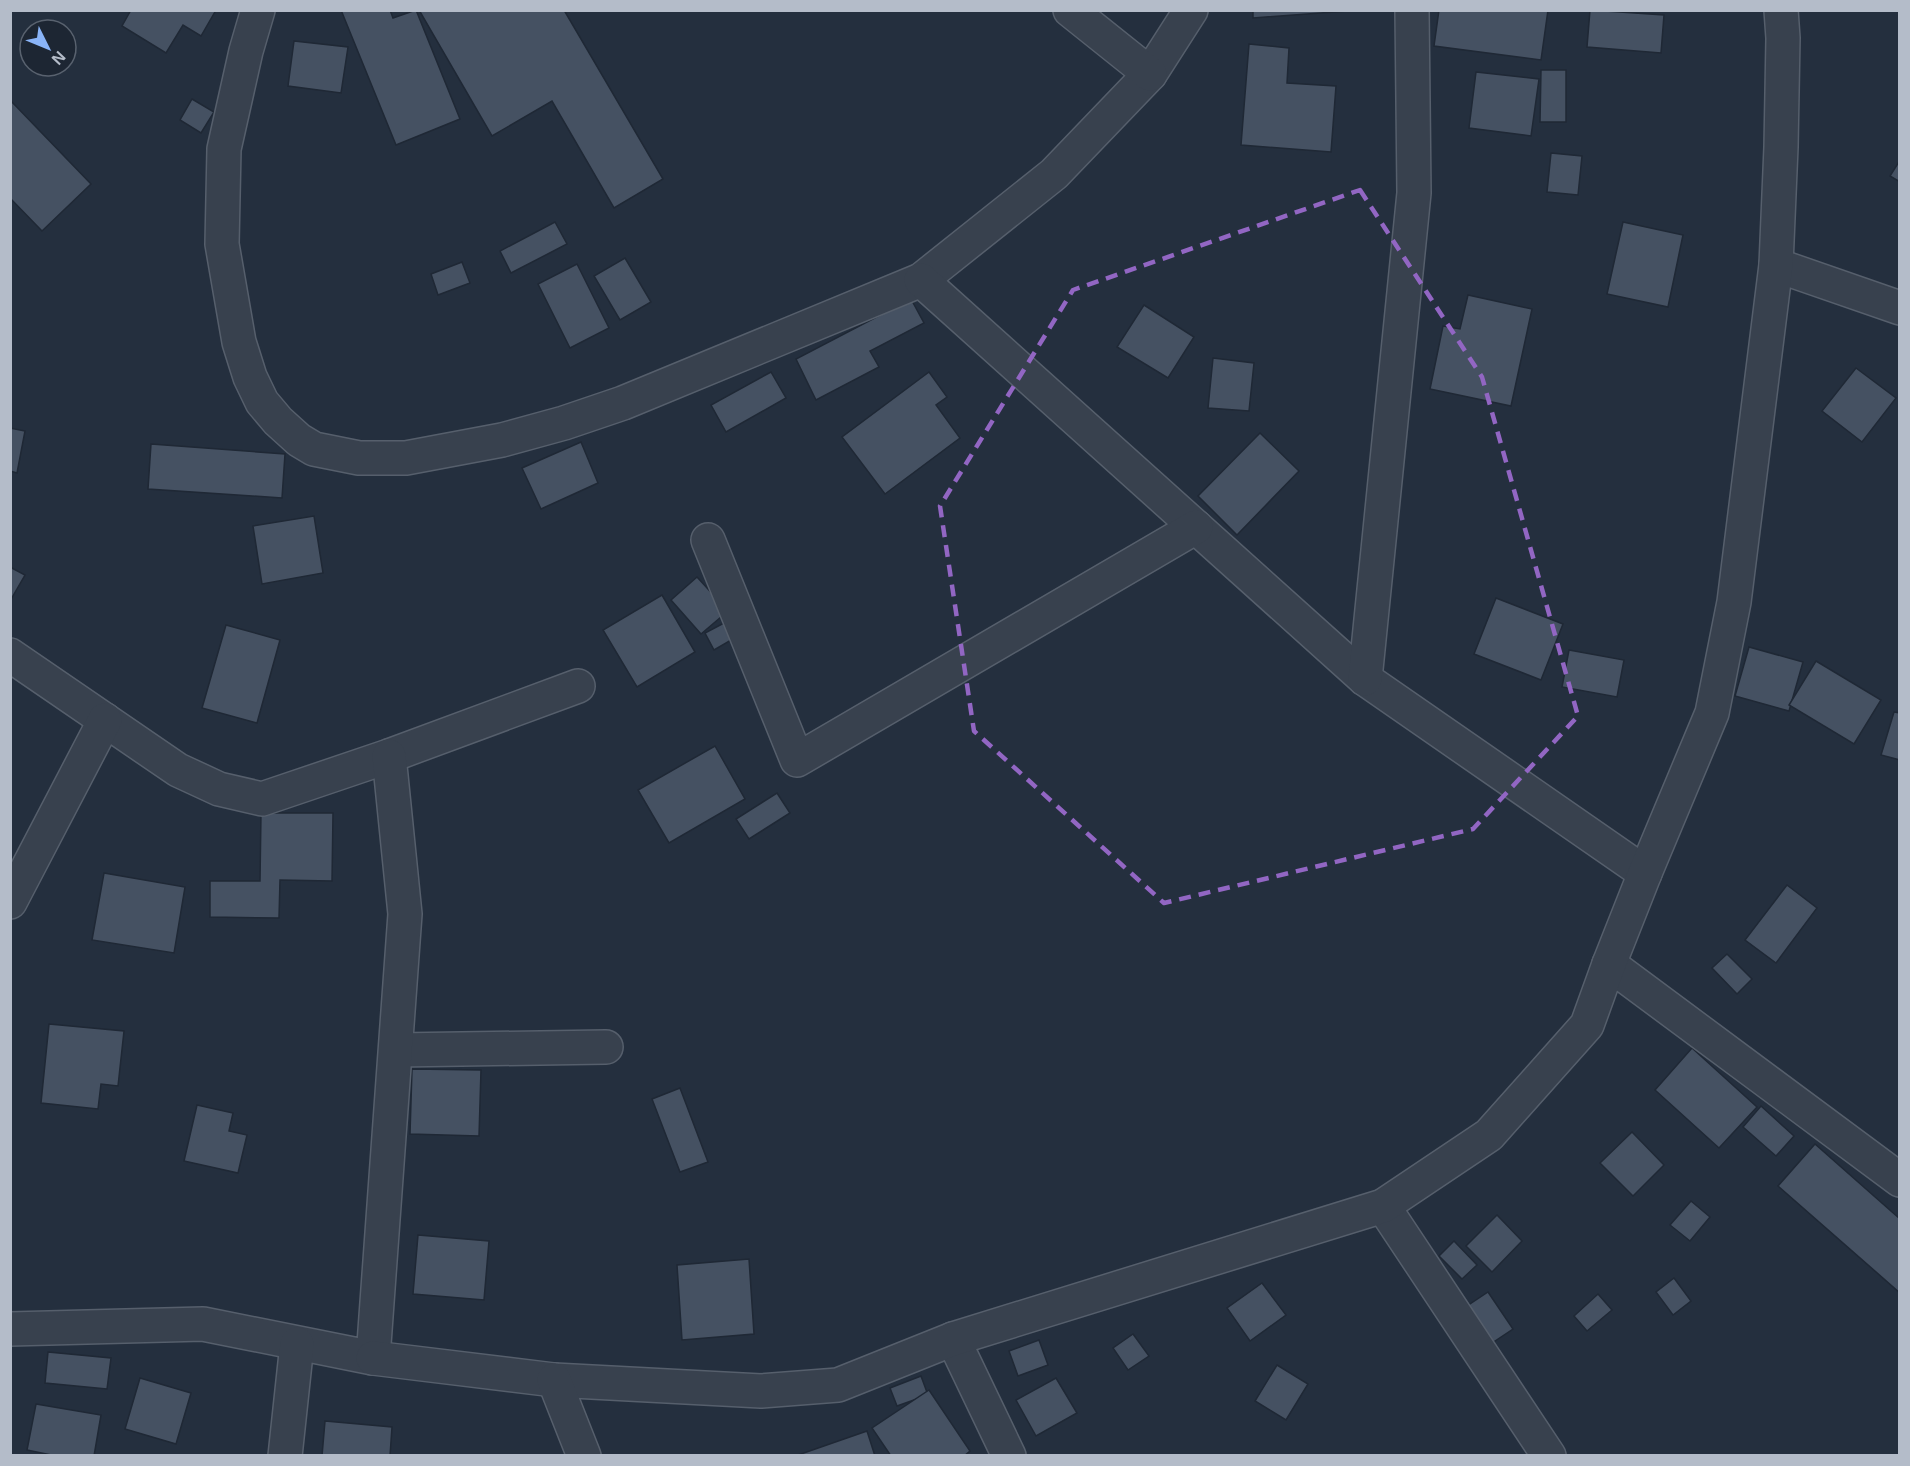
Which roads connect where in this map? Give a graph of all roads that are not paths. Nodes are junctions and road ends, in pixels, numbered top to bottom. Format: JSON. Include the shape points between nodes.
{"nodes":[{"id":1,"x":258,"y":10,"type":"edge"},
{"id":2,"x":1070,"y":10,"type":"edge"},
{"id":3,"x":1191,"y":10,"type":"edge"},
{"id":4,"x":1412,"y":10,"type":"edge"},
{"id":5,"x":1781,"y":10,"type":"edge"},
{"id":6,"x":1150,"y":74,"type":"junction"},
{"id":7,"x":1776,"y":265,"type":"junction"},
{"id":8,"x":921,"y":280,"type":"junction"},
{"id":9,"x":1899,"y":308,"type":"edge"},
{"id":10,"x":1196,"y":527,"type":"junction"},
{"id":11,"x":708,"y":540,"type":"dead end"},
{"id":12,"x":10,"y":655,"type":"edge"},
{"id":13,"x":1365,"y":679,"type":"junction"},
{"id":14,"x":578,"y":686,"type":"dead end"},
{"id":15,"x":105,"y":720,"type":"junction"},
{"id":16,"x":389,"y":756,"type":"junction"},
{"id":17,"x":1645,"y":873,"type":"junction"},
{"id":18,"x":10,"y":902,"type":"edge"},
{"id":19,"x":1609,"y":964,"type":"junction"},
{"id":20,"x":606,"y":1047,"type":"dead end"},
{"id":21,"x":396,"y":1050,"type":"junction"},
{"id":22,"x":1899,"y":1180,"type":"edge"},
{"id":23,"x":1383,"y":1206,"type":"junction"},
{"id":24,"x":10,"y":1329,"type":"edge"},
{"id":25,"x":953,"y":1339,"type":"junction"},
{"id":26,"x":297,"y":1344,"type":"junction"},
{"id":27,"x":373,"y":1358,"type":"junction"},
{"id":28,"x":554,"y":1380,"type":"junction"},
{"id":29,"x":285,"y":1455,"type":"edge"},
{"id":30,"x":584,"y":1455,"type":"edge"},
{"id":31,"x":1009,"y":1455,"type":"edge"},
{"id":32,"x":1549,"y":1455,"type":"edge"}],
"edges":[{"from":1,"to":8,"type":"street","via":[[224,149],[222,244],[239,342],[261,402],[299,440],[314,449],[359,458],[406,458],[502,440],[564,423],[623,403]]},
{"from":2,"to":6,"type":"street"},
{"from":3,"to":6,"type":"street"},
{"from":4,"to":13,"type":"street","via":[[1414,194]]},
{"from":5,"to":7,"type":"street"},
{"from":6,"to":8,"type":"street","via":[[1054,174]]},
{"from":7,"to":9,"type":"street"},
{"from":7,"to":17,"type":"street","via":[[1734,602],[1712,713]]},
{"from":8,"to":10,"type":"street"},
{"from":10,"to":11,"type":"street","via":[[797,760]]},
{"from":10,"to":13,"type":"street"},
{"from":12,"to":15,"type":"street"},
{"from":13,"to":17,"type":"street"},
{"from":14,"to":16,"type":"street"},
{"from":15,"to":16,"type":"street","via":[[178,770],[219,789],[262,799]]},
{"from":15,"to":18,"type":"street"},
{"from":16,"to":21,"type":"street","via":[[405,915]]},
{"from":17,"to":19,"type":"street"},
{"from":19,"to":22,"type":"street"},
{"from":19,"to":23,"type":"street","via":[[1587,1025],[1489,1135]]},
{"from":20,"to":21,"type":"street"},
{"from":21,"to":27,"type":"street"},
{"from":23,"to":25,"type":"street"},
{"from":23,"to":32,"type":"street"},
{"from":24,"to":26,"type":"street","via":[[203,1324]]},
{"from":25,"to":28,"type":"street","via":[[838,1385],[760,1390]]},
{"from":25,"to":31,"type":"street"},
{"from":26,"to":27,"type":"street"},
{"from":26,"to":29,"type":"street"},
{"from":27,"to":28,"type":"street"},
{"from":28,"to":30,"type":"street"}]}
